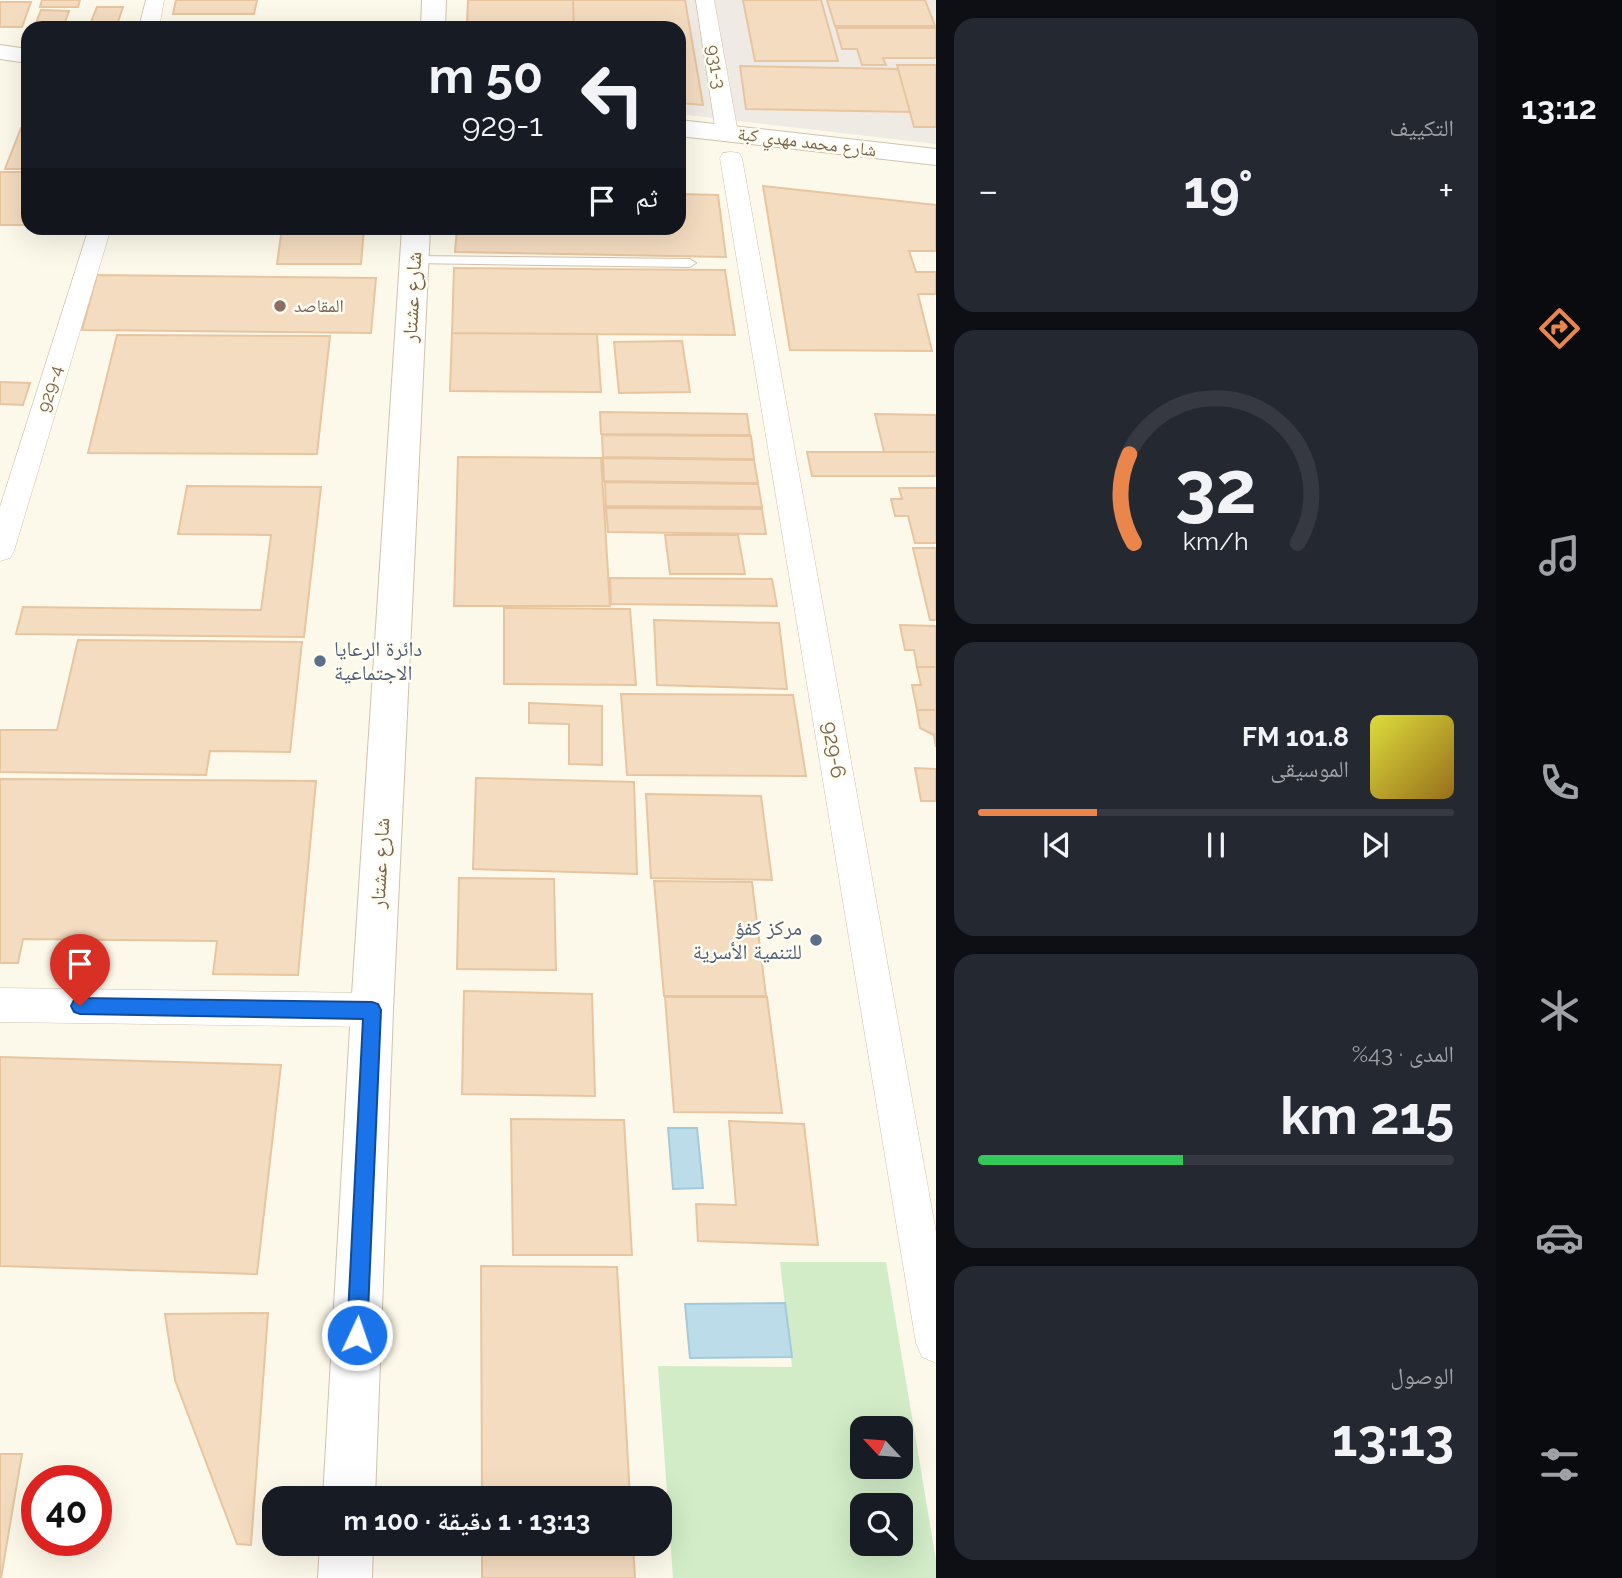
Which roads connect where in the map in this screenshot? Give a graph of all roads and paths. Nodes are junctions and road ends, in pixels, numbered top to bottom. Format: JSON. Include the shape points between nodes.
{"nodes":[{"id":1,"x":155,"y":0,"type":"edge"},
{"id":2,"x":434,"y":0,"type":"edge"},
{"id":3,"x":705,"y":0,"type":"edge"},
{"id":4,"x":150,"y":21,"type":"edge"},
{"id":5,"x":433,"y":21,"type":"edge"},
{"id":6,"x":0,"y":52,"type":"edge"},
{"id":7,"x":21,"y":55,"type":"edge"},
{"id":8,"x":686,"y":130,"type":"edge"},
{"id":9,"x":729,"y":145,"type":"junction"},
{"id":10,"x":686,"y":151,"type":"edge"},
{"id":11,"x":936,"y":157,"type":"edge"},
{"id":12,"x":840,"y":158,"type":"junction"},
{"id":13,"x":936,"y":180,"type":"edge"},
{"id":14,"x":98,"y":235,"type":"edge"},
{"id":15,"x":415,"y":244,"type":"edge"},
{"id":16,"x":690,"y":263,"type":"dead end"},
{"id":17,"x":0,"y":551,"type":"edge"},
{"id":18,"x":0,"y":1005,"type":"edge"},
{"id":19,"x":372,"y":1010,"type":"junction"},
{"id":20,"x":936,"y":1343,"type":"edge"},
{"id":21,"x":350,"y":1486,"type":"edge"},
{"id":22,"x":346,"y":1556,"type":"edge"},
{"id":23,"x":345,"y":1578,"type":"edge"}],
"edges":[{"from":1,"to":4,"type":"street"},
{"from":2,"to":5,"type":"street"},
{"from":3,"to":9,"type":"street","name":"931-3"},
{"from":6,"to":7,"type":"street"},
{"from":8,"to":9,"type":"street","name":"شارع محمد مهدي كبة"},
{"from":9,"to":10,"type":"street","name":"شارع محمد مهدي كبة"},
{"from":9,"to":12,"type":"street","name":"شارع محمد مهدي كبة"},
{"from":9,"to":20,"type":"street","name":"929-6"},
{"from":11,"to":12,"type":"street","name":"شارع محمد مهدي كبة"},
{"from":12,"to":13,"type":"street","name":"شارع محمد مهدي كبة"},
{"from":14,"to":17,"type":"street","name":"929-4"},
{"from":15,"to":16,"type":"lane"},
{"from":15,"to":19,"type":"street","name":"شارع عشتار"},
{"from":18,"to":19,"type":"street"},
{"from":19,"to":21,"type":"street","name":"شارع عشتار"},
{"from":22,"to":23,"type":"street"}]}
